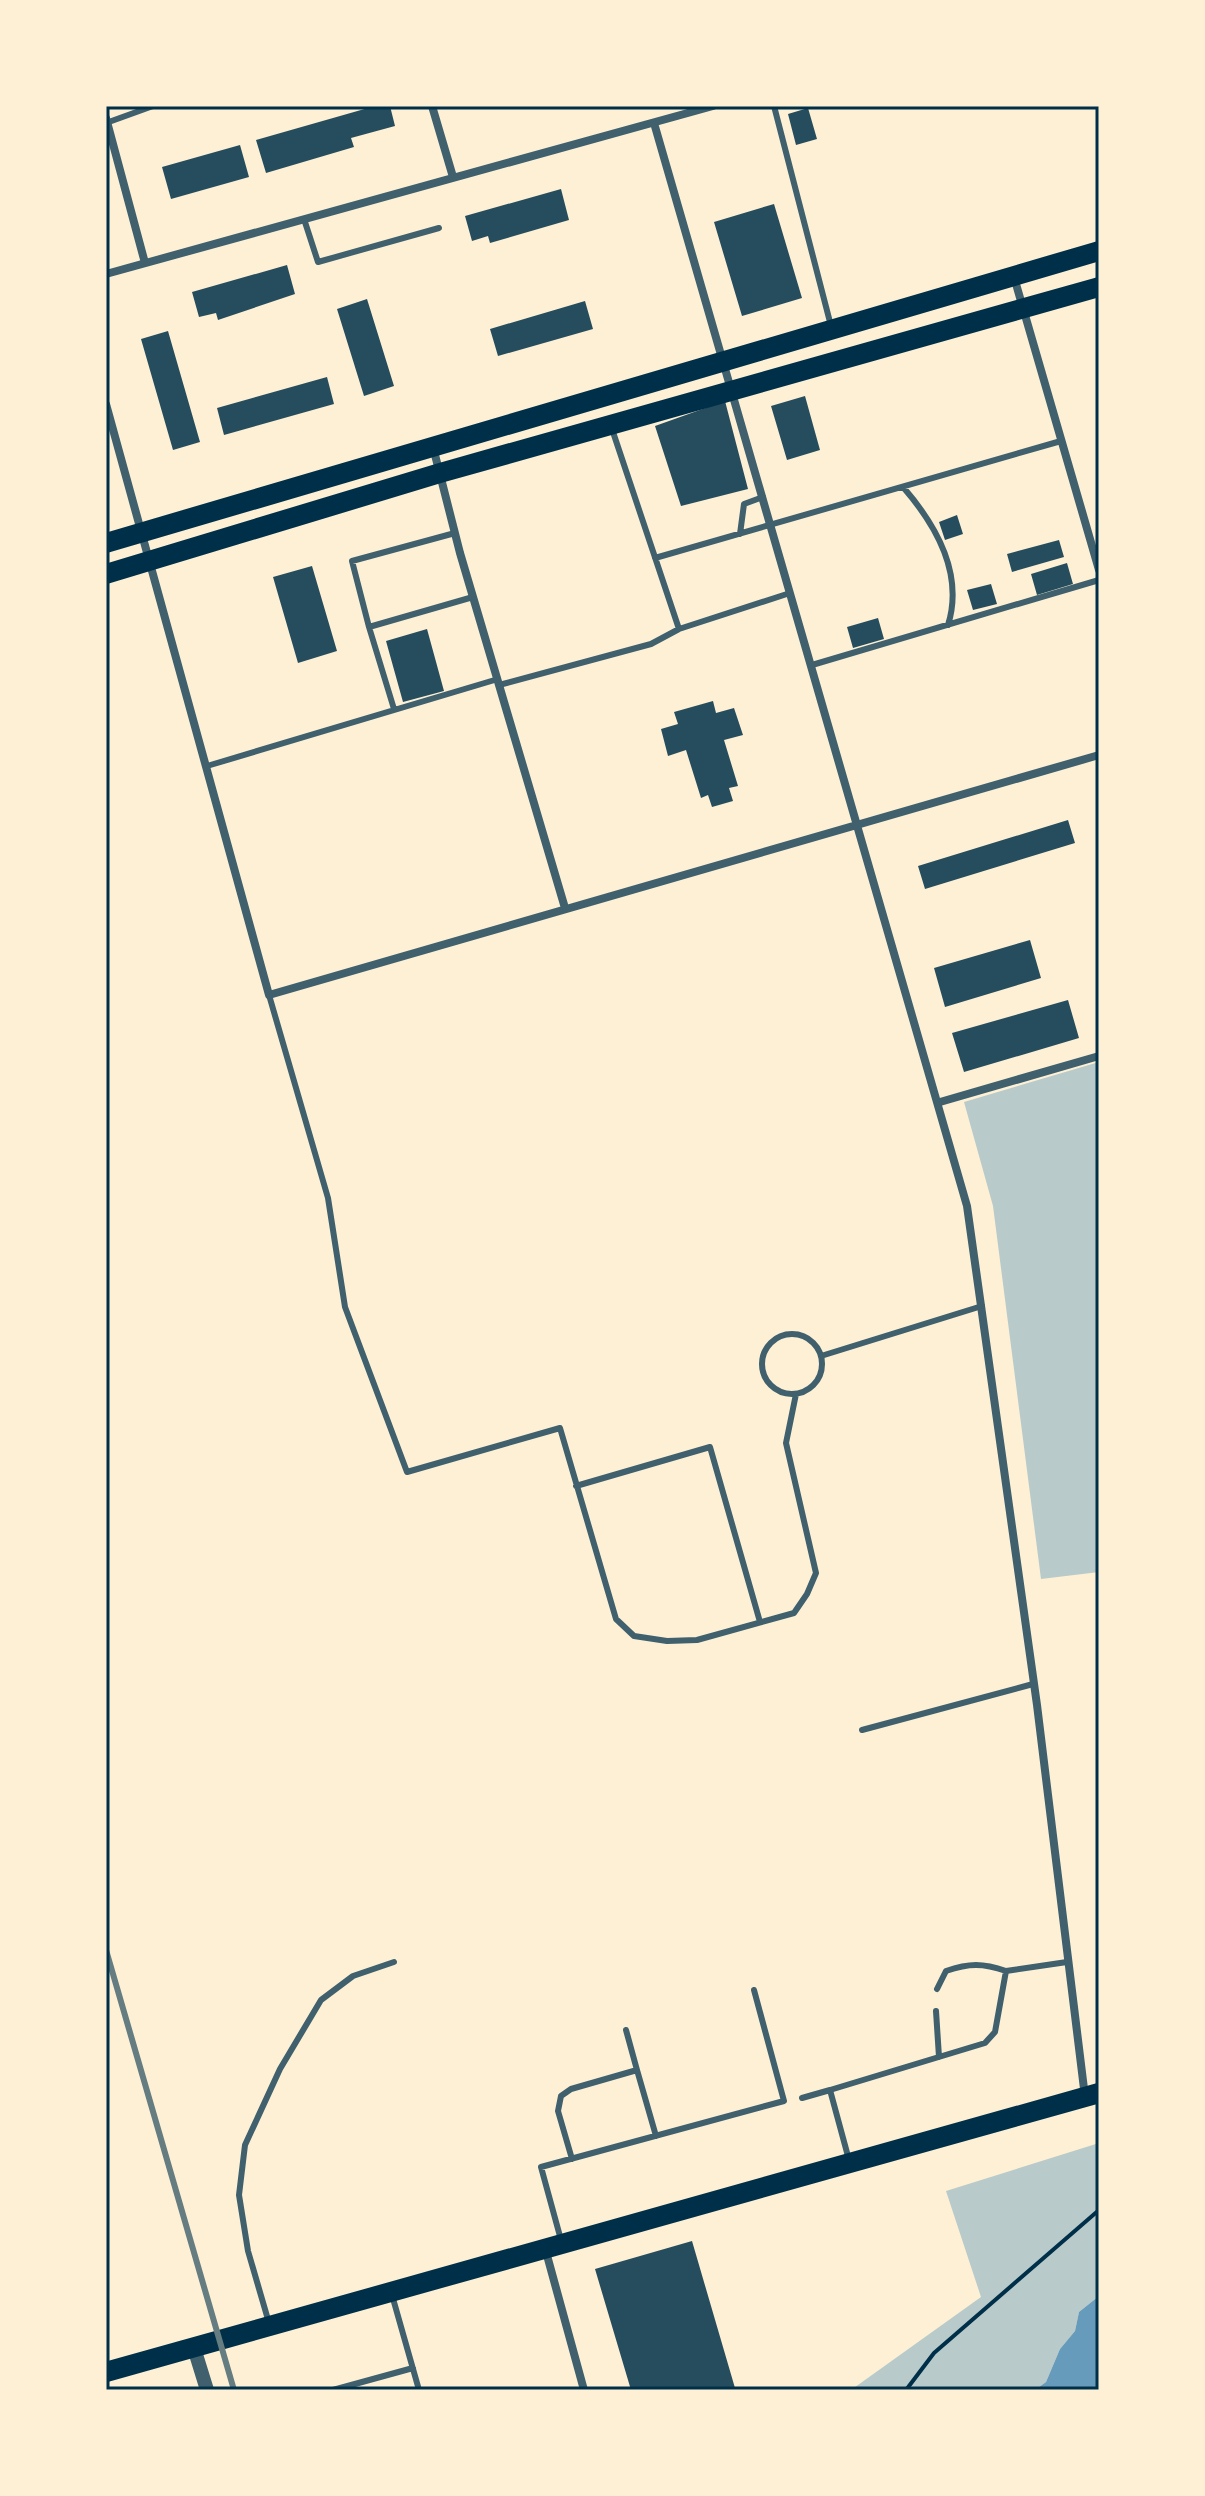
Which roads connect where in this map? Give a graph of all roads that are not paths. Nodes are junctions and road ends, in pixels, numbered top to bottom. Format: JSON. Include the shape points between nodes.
{"nodes":[{"id":1,"x":153,"y":106,"type":"edge"},
{"id":2,"x":432,"y":106,"type":"edge"},
{"id":3,"x":713,"y":106,"type":"edge"},
{"id":4,"x":774,"y":106,"type":"edge"},
{"id":5,"x":106,"y":121,"type":"edge"},
{"id":6,"x":654,"y":123,"type":"junction"},
{"id":7,"x":453,"y":177,"type":"junction"},
{"id":8,"x":304,"y":219,"type":"junction"},
{"id":9,"x":439,"y":228,"type":"dead end"},
{"id":10,"x":1099,"y":251,"type":"edge"},
{"id":11,"x":145,"y":263,"type":"junction"},
{"id":12,"x":106,"y":274,"type":"edge"},
{"id":13,"x":1014,"y":277,"type":"junction"},
{"id":14,"x":1099,"y":287,"type":"edge"},
{"id":15,"x":1023,"y":309,"type":"junction"},
{"id":16,"x":831,"y":329,"type":"junction"},
{"id":17,"x":721,"y":361,"type":"junction"},
{"id":18,"x":731,"y":390,"type":"junction"},
{"id":19,"x":106,"y":404,"type":"edge"},
{"id":20,"x":611,"y":426,"type":"junction"},
{"id":21,"x":1061,"y":441,"type":"junction"},
{"id":22,"x":433,"y":446,"type":"junction"},
{"id":23,"x":440,"y":473,"type":"junction"},
{"id":24,"x":903,"y":487,"type":"junction"},
{"id":25,"x":763,"y":497,"type":"junction"},
{"id":26,"x":770,"y":525,"type":"junction"},
{"id":27,"x":143,"y":530,"type":"junction"},
{"id":28,"x":455,"y":533,"type":"junction"},
{"id":29,"x":740,"y":534,"type":"junction"},
{"id":30,"x":106,"y":543,"type":"edge"},
{"id":31,"x":655,"y":558,"type":"junction"},
{"id":32,"x":151,"y":559,"type":"junction"},
{"id":33,"x":1099,"y":570,"type":"edge"},
{"id":34,"x":106,"y":574,"type":"edge"},
{"id":35,"x":1099,"y":580,"type":"edge"},
{"id":36,"x":790,"y":593,"type":"junction"},
{"id":37,"x":473,"y":597,"type":"junction"},
{"id":38,"x":948,"y":625,"type":"junction"},
{"id":39,"x":369,"y":627,"type":"junction"},
{"id":40,"x":679,"y":629,"type":"junction"},
{"id":41,"x":812,"y":665,"type":"junction"},
{"id":42,"x":498,"y":682,"type":"junction"},
{"id":43,"x":394,"y":709,"type":"junction"},
{"id":44,"x":1099,"y":755,"type":"edge"},
{"id":45,"x":207,"y":766,"type":"junction"},
{"id":46,"x":859,"y":825,"type":"junction"},
{"id":47,"x":565,"y":908,"type":"junction"},
{"id":48,"x":269,"y":995,"type":"junction"},
{"id":49,"x":1099,"y":1056,"type":"edge"},
{"id":50,"x":940,"y":1102,"type":"junction"},
{"id":51,"x":982,"y":1306,"type":"junction"},
{"id":52,"x":821,"y":1356,"type":"junction"},
{"id":53,"x":796,"y":1394,"type":"junction"},
{"id":54,"x":576,"y":1486,"type":"junction"},
{"id":55,"x":760,"y":1622,"type":"junction"},
{"id":56,"x":1033,"y":1684,"type":"junction"},
{"id":57,"x":862,"y":1730,"type":"dead end"},
{"id":58,"x":394,"y":1962,"type":"dead end"},
{"id":59,"x":1067,"y":1962,"type":"junction"},
{"id":60,"x":1006,"y":1971,"type":"junction"},
{"id":61,"x":937,"y":1989,"type":"dead end"},
{"id":62,"x":754,"y":1990,"type":"dead end"},
{"id":63,"x":936,"y":2011,"type":"dead end"},
{"id":64,"x":626,"y":2030,"type":"dead end"},
{"id":65,"x":939,"y":2057,"type":"junction"},
{"id":66,"x":637,"y":2070,"type":"junction"},
{"id":67,"x":830,"y":2090,"type":"junction"},
{"id":68,"x":1092,"y":2095,"type":"edge"},
{"id":69,"x":802,"y":2098,"type":"dead end"},
{"id":70,"x":656,"y":2136,"type":"junction"},
{"id":71,"x":572,"y":2159,"type":"junction"},
{"id":72,"x":850,"y":2163,"type":"junction"},
{"id":73,"x":553,"y":2246,"type":"junction"},
{"id":74,"x":391,"y":2291,"type":"junction"},
{"id":75,"x":270,"y":2326,"type":"junction"},
{"id":76,"x":194,"y":2348,"type":"junction"},
{"id":77,"x":413,"y":2368,"type":"junction"},
{"id":78,"x":106,"y":2372,"type":"edge"},
{"id":79,"x":370,"y":2380,"type":"junction"},
{"id":80,"x":343,"y":2388,"type":"edge"},
{"id":81,"x":207,"y":2390,"type":"edge"},
{"id":82,"x":333,"y":2390,"type":"edge"},
{"id":83,"x":373,"y":2390,"type":"edge"},
{"id":84,"x":419,"y":2390,"type":"edge"},
{"id":85,"x":584,"y":2390,"type":"edge"}],
"edges":[{"from":1,"to":5,"type":"lane"},
{"from":2,"to":7,"type":"street"},
{"from":3,"to":6,"type":"street"},
{"from":4,"to":16,"type":"lane"},
{"from":5,"to":11,"type":"street"},
{"from":6,"to":7,"type":"street"},
{"from":6,"to":17,"type":"street"},
{"from":7,"to":8,"type":"street"},
{"from":8,"to":9,"type":"lane","via":[[318,262]]},
{"from":8,"to":11,"type":"street"},
{"from":10,"to":13,"type":"main road"},
{"from":11,"to":12,"type":"street"},
{"from":13,"to":15,"type":"street"},
{"from":13,"to":16,"type":"main road"},
{"from":14,"to":15,"type":"main road"},
{"from":15,"to":18,"type":"main road"},
{"from":15,"to":21,"type":"street"},
{"from":16,"to":17,"type":"main road"},
{"from":17,"to":18,"type":"street"},
{"from":17,"to":22,"type":"main road"},
{"from":18,"to":20,"type":"main road"},
{"from":18,"to":25,"type":"street"},
{"from":19,"to":27,"type":"street"},
{"from":20,"to":23,"type":"main road"},
{"from":20,"to":31,"type":"lane"},
{"from":21,"to":24,"type":"lane"},
{"from":21,"to":33,"type":"street"},
{"from":22,"to":23,"type":"street"},
{"from":22,"to":27,"type":"main road"},
{"from":23,"to":28,"type":"street"},
{"from":23,"to":32,"type":"main road"},
{"from":24,"to":26,"type":"lane"},
{"from":24,"to":38,"type":"lane","via":[[928,516],[955,590]]},
{"from":25,"to":26,"type":"street"},
{"from":25,"to":29,"type":"lane","via":[[744,504]]},
{"from":26,"to":29,"type":"lane"},
{"from":26,"to":36,"type":"street"},
{"from":27,"to":30,"type":"main road"},
{"from":27,"to":32,"type":"street"},
{"from":28,"to":37,"type":"street"},
{"from":28,"to":39,"type":"lane","via":[[352,561]]},
{"from":29,"to":31,"type":"lane"},
{"from":31,"to":40,"type":"lane"},
{"from":32,"to":34,"type":"main road"},
{"from":32,"to":45,"type":"street"},
{"from":35,"to":38,"type":"lane"},
{"from":36,"to":40,"type":"lane"},
{"from":36,"to":41,"type":"street"},
{"from":37,"to":39,"type":"lane"},
{"from":37,"to":42,"type":"street"},
{"from":38,"to":41,"type":"lane"},
{"from":39,"to":43,"type":"lane"},
{"from":40,"to":42,"type":"lane","via":[[651,644]]},
{"from":41,"to":46,"type":"street"},
{"from":42,"to":43,"type":"lane"},
{"from":42,"to":47,"type":"street"},
{"from":43,"to":45,"type":"lane"},
{"from":44,"to":46,"type":"street"},
{"from":45,"to":48,"type":"street"},
{"from":46,"to":47,"type":"street"},
{"from":46,"to":50,"type":"street"},
{"from":47,"to":48,"type":"street"},
{"from":48,"to":54,"type":"lane","via":[[328,1198],[345,1307],[407,1472],[560,1428]]},
{"from":49,"to":50,"type":"street"},
{"from":50,"to":51,"type":"street","via":[[967,1206]]},
{"from":51,"to":52,"type":"lane"},
{"from":51,"to":56,"type":"street"},
{"from":52,"to":53,"type":"lane","via":[[818,1379]]},
{"from":52,"to":53,"type":"lane","via":[[811,1340],[794,1333],[768,1345],[761,1363],[766,1381],[781,1393]]},
{"from":53,"to":55,"type":"lane","via":[[786,1443],[816,1573],[794,1613]]},
{"from":54,"to":55,"type":"lane","via":[[616,1619],[634,1636],[697,1640]]},
{"from":54,"to":55,"type":"lane","via":[[710,1447]]},
{"from":56,"to":57,"type":"lane"},
{"from":56,"to":59,"type":"street"},
{"from":58,"to":75,"type":"lane","via":[[353,1976],[321,2000],[280,2069],[245,2145],[239,2195],[248,2251]]},
{"from":59,"to":60,"type":"lane"},
{"from":59,"to":68,"type":"street"},
{"from":60,"to":61,"type":"lane","via":[[984,1963],[963,1965],[946,1971]]},
{"from":60,"to":65,"type":"lane","via":[[995,2032],[985,2043]]},
{"from":62,"to":70,"type":"lane","via":[[784,2101]]},
{"from":63,"to":65,"type":"lane"},
{"from":64,"to":66,"type":"lane"},
{"from":65,"to":67,"type":"lane"},
{"from":66,"to":70,"type":"lane"},
{"from":66,"to":71,"type":"lane","via":[[561,2096],[558,2111]]},
{"from":67,"to":69,"type":"lane"},
{"from":67,"to":72,"type":"lane"},
{"from":68,"to":72,"type":"main road"},
{"from":70,"to":71,"type":"lane"},
{"from":71,"to":73,"type":"lane","via":[[541,2167]]},
{"from":72,"to":73,"type":"main road"},
{"from":73,"to":74,"type":"main road"},
{"from":73,"to":85,"type":"street"},
{"from":74,"to":75,"type":"main road"},
{"from":74,"to":77,"type":"lane"},
{"from":75,"to":76,"type":"main road"},
{"from":76,"to":78,"type":"main road"},
{"from":76,"to":81,"type":"street"},
{"from":77,"to":79,"type":"lane"},
{"from":77,"to":84,"type":"lane"},
{"from":79,"to":80,"type":"lane"},
{"from":79,"to":83,"type":"lane"},
{"from":80,"to":82,"type":"lane"}]}
